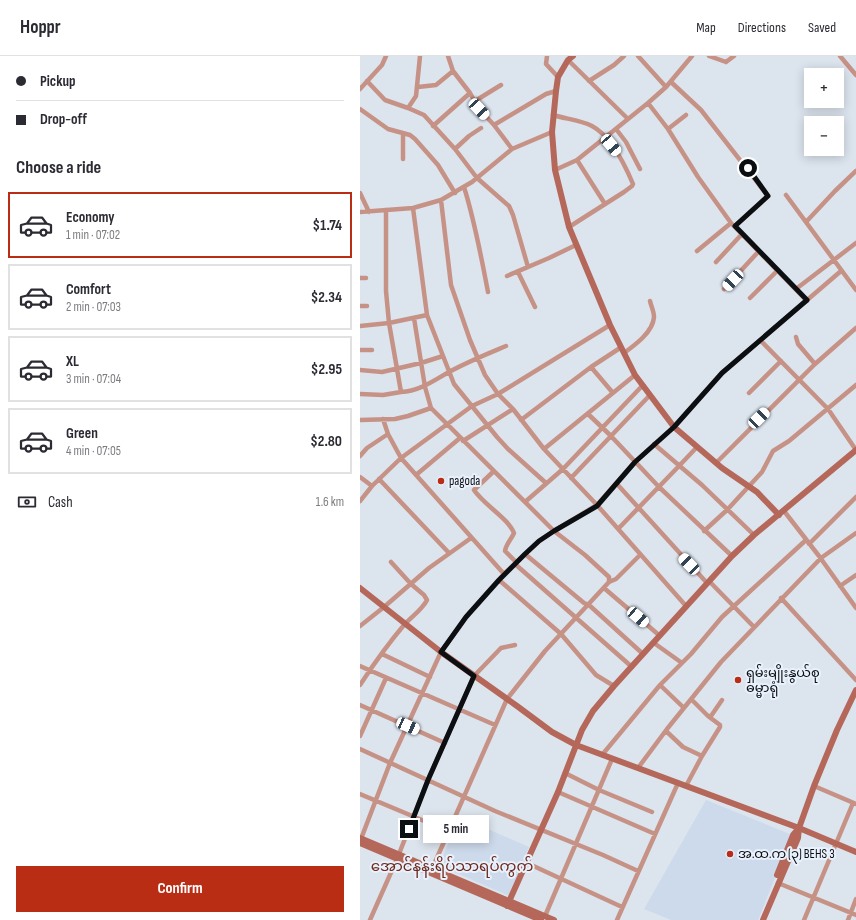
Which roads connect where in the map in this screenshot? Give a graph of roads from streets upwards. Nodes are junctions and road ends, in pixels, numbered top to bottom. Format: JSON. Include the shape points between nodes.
{"nodes":[{"id":1,"x":386,"y":56,"type":"edge"},
{"id":2,"x":420,"y":56,"type":"edge"},
{"id":3,"x":448,"y":56,"type":"edge"},
{"id":4,"x":547,"y":56,"type":"edge"},
{"id":5,"x":624,"y":56,"type":"edge"},
{"id":6,"x":638,"y":56,"type":"edge"},
{"id":7,"x":692,"y":56,"type":"edge"},
{"id":8,"x":709,"y":56,"type":"edge"},
{"id":9,"x":718,"y":56,"type":"edge"},
{"id":10,"x":734,"y":56,"type":"edge"},
{"id":11,"x":840,"y":56,"type":"edge"},
{"id":12,"x":570,"y":58,"type":"edge"},
{"id":13,"x":726,"y":62,"type":"junction"},
{"id":14,"x":453,"y":71,"type":"junction"},
{"id":15,"x":856,"y":75,"type":"edge"},
{"id":16,"x":558,"y":77,"type":"junction"},
{"id":17,"x":367,"y":81,"type":"junction"},
{"id":18,"x":589,"y":81,"type":"junction"},
{"id":19,"x":671,"y":82,"type":"junction"},
{"id":20,"x":501,"y":85,"type":"dead end"},
{"id":21,"x":418,"y":87,"type":"junction"},
{"id":22,"x":666,"y":87,"type":"junction"},
{"id":23,"x":360,"y":89,"type":"edge"},
{"id":24,"x":556,"y":91,"type":"junction"},
{"id":25,"x":470,"y":93,"type":"junction"},
{"id":26,"x":475,"y":101,"type":"junction"},
{"id":27,"x":648,"y":103,"type":"junction"},
{"id":28,"x":408,"y":108,"type":"junction"},
{"id":29,"x":360,"y":109,"type":"edge"},
{"id":30,"x":686,"y":114,"type":"dead end"},
{"id":31,"x":553,"y":115,"type":"junction"},
{"id":32,"x":628,"y":119,"type":"junction"},
{"id":33,"x":494,"y":125,"type":"junction"},
{"id":34,"x":433,"y":126,"type":"junction"},
{"id":35,"x":481,"y":128,"type":"dead end"},
{"id":36,"x":616,"y":129,"type":"junction"},
{"id":37,"x":668,"y":129,"type":"junction"},
{"id":38,"x":552,"y":132,"type":"junction"},
{"id":39,"x":403,"y":133,"type":"junction"},
{"id":40,"x":605,"y":137,"type":"junction"},
{"id":41,"x":512,"y":148,"type":"junction"},
{"id":42,"x":455,"y":149,"type":"junction"},
{"id":43,"x":403,"y":159,"type":"dead end"},
{"id":44,"x":577,"y":160,"type":"junction"},
{"id":45,"x":640,"y":169,"type":"dead end"},
{"id":46,"x":555,"y":170,"type":"junction"},
{"id":47,"x":856,"y":171,"type":"edge"},
{"id":48,"x":477,"y":178,"type":"junction"},
{"id":49,"x":464,"y":187,"type":"junction"},
{"id":50,"x":360,"y":193,"type":"edge"},
{"id":51,"x":455,"y":193,"type":"junction"},
{"id":52,"x":786,"y":194,"type":"dead end"},
{"id":53,"x":441,"y":200,"type":"junction"},
{"id":54,"x":606,"y":204,"type":"junction"},
{"id":55,"x":413,"y":208,"type":"junction"},
{"id":56,"x":386,"y":210,"type":"junction"},
{"id":57,"x":360,"y":212,"type":"edge"},
{"id":58,"x":369,"y":212,"type":"junction"},
{"id":59,"x":806,"y":222,"type":"junction"},
{"id":60,"x":733,"y":224,"type":"junction"},
{"id":61,"x":570,"y":227,"type":"junction"},
{"id":62,"x":742,"y":234,"type":"junction"},
{"id":63,"x":856,"y":243,"type":"edge"},
{"id":64,"x":576,"y":245,"type":"junction"},
{"id":65,"x":697,"y":251,"type":"dead end"},
{"id":66,"x":759,"y":252,"type":"junction"},
{"id":67,"x":834,"y":260,"type":"junction"},
{"id":68,"x":716,"y":262,"type":"dead end"},
{"id":69,"x":528,"y":267,"type":"junction"},
{"id":70,"x":778,"y":270,"type":"junction"},
{"id":71,"x":841,"y":271,"type":"junction"},
{"id":72,"x":518,"y":272,"type":"junction"},
{"id":73,"x":507,"y":276,"type":"dead end"},
{"id":74,"x":360,"y":278,"type":"edge"},
{"id":75,"x":366,"y":278,"type":"dead end"},
{"id":76,"x":724,"y":289,"type":"dead end"},
{"id":77,"x":796,"y":289,"type":"junction"},
{"id":78,"x":856,"y":290,"type":"edge"},
{"id":79,"x":488,"y":292,"type":"dead end"},
{"id":80,"x":750,"y":298,"type":"dead end"},
{"id":81,"x":807,"y":300,"type":"junction"},
{"id":82,"x":650,"y":301,"type":"dead end"},
{"id":83,"x":360,"y":306,"type":"edge"},
{"id":84,"x":367,"y":306,"type":"dead end"},
{"id":85,"x":536,"y":307,"type":"dead end"},
{"id":86,"x":427,"y":315,"type":"junction"},
{"id":87,"x":414,"y":318,"type":"junction"},
{"id":88,"x":389,"y":323,"type":"junction"},
{"id":89,"x":610,"y":325,"type":"junction"},
{"id":90,"x":360,"y":326,"type":"edge"},
{"id":91,"x":856,"y":328,"type":"edge"},
{"id":92,"x":796,"y":337,"type":"dead end"},
{"id":93,"x":760,"y":340,"type":"junction"},
{"id":94,"x":506,"y":346,"type":"dead end"},
{"id":95,"x":620,"y":348,"type":"junction"},
{"id":96,"x":360,"y":350,"type":"edge"},
{"id":97,"x":372,"y":350,"type":"dead end"},
{"id":98,"x":624,"y":354,"type":"junction"},
{"id":99,"x":443,"y":356,"type":"junction"},
{"id":100,"x":478,"y":358,"type":"junction"},
{"id":101,"x":781,"y":361,"type":"junction"},
{"id":102,"x":421,"y":363,"type":"junction"},
{"id":103,"x":815,"y":364,"type":"junction"},
{"id":104,"x":591,"y":367,"type":"junction"},
{"id":105,"x":397,"y":369,"type":"junction"},
{"id":106,"x":360,"y":370,"type":"edge"},
{"id":107,"x":449,"y":372,"type":"junction"},
{"id":108,"x":635,"y":375,"type":"junction"},
{"id":109,"x":800,"y":380,"type":"junction"},
{"id":110,"x":643,"y":385,"type":"junction"},
{"id":111,"x":425,"y":387,"type":"junction"},
{"id":112,"x":855,"y":387,"type":"edge"},
{"id":113,"x":401,"y":392,"type":"junction"},
{"id":114,"x":613,"y":393,"type":"junction"},
{"id":115,"x":748,"y":393,"type":"dead end"},
{"id":116,"x":360,"y":394,"type":"edge"},
{"id":117,"x":498,"y":394,"type":"junction"},
{"id":118,"x":650,"y":395,"type":"junction"},
{"id":119,"x":472,"y":406,"type":"junction"},
{"id":120,"x":431,"y":408,"type":"junction"},
{"id":121,"x":827,"y":408,"type":"junction"},
{"id":122,"x":512,"y":409,"type":"junction"},
{"id":123,"x":588,"y":414,"type":"junction"},
{"id":124,"x":383,"y":419,"type":"junction"},
{"id":125,"x":360,"y":420,"type":"edge"},
{"id":126,"x":521,"y":420,"type":"junction"},
{"id":127,"x":447,"y":425,"type":"junction"},
{"id":128,"x":488,"y":426,"type":"junction"},
{"id":129,"x":674,"y":427,"type":"junction"},
{"id":130,"x":602,"y":428,"type":"junction"},
{"id":131,"x":388,"y":434,"type":"junction"},
{"id":132,"x":610,"y":436,"type":"junction"},
{"id":133,"x":462,"y":439,"type":"junction"},
{"id":134,"x":654,"y":444,"type":"junction"},
{"id":135,"x":696,"y":447,"type":"junction"},
{"id":136,"x":544,"y":449,"type":"junction"},
{"id":137,"x":856,"y":450,"type":"edge"},
{"id":138,"x":360,"y":456,"type":"edge"},
{"id":139,"x":401,"y":458,"type":"junction"},
{"id":140,"x":635,"y":462,"type":"junction"},
{"id":141,"x":716,"y":463,"type":"junction"},
{"id":142,"x":680,"y":466,"type":"junction"},
{"id":143,"x":563,"y":469,"type":"junction"},
{"id":144,"x":494,"y":471,"type":"junction"},
{"id":145,"x":416,"y":475,"type":"junction"},
{"id":146,"x":360,"y":477,"type":"edge"},
{"id":147,"x":571,"y":478,"type":"junction"},
{"id":148,"x":379,"y":479,"type":"junction"},
{"id":149,"x":546,"y":483,"type":"junction"},
{"id":150,"x":617,"y":484,"type":"junction"},
{"id":151,"x":372,"y":486,"type":"junction"},
{"id":152,"x":750,"y":486,"type":"junction"},
{"id":153,"x":659,"y":487,"type":"junction"},
{"id":154,"x":856,"y":497,"type":"edge"},
{"id":155,"x":360,"y":501,"type":"edge"},
{"id":156,"x":525,"y":502,"type":"junction"},
{"id":157,"x":597,"y":506,"type":"junction"},
{"id":158,"x":639,"y":507,"type":"junction"},
{"id":159,"x":727,"y":510,"type":"junction"},
{"id":160,"x":781,"y":513,"type":"junction"},
{"id":161,"x":618,"y":529,"type":"junction"},
{"id":162,"x":554,"y":531,"type":"junction"},
{"id":163,"x":704,"y":531,"type":"junction"},
{"id":164,"x":856,"y":533,"type":"edge"},
{"id":165,"x":754,"y":535,"type":"junction"},
{"id":166,"x":471,"y":538,"type":"junction"},
{"id":167,"x":807,"y":542,"type":"junction"},
{"id":168,"x":448,"y":553,"type":"junction"},
{"id":169,"x":525,"y":554,"type":"junction"},
{"id":170,"x":640,"y":555,"type":"junction"},
{"id":171,"x":732,"y":556,"type":"junction"},
{"id":172,"x":821,"y":558,"type":"junction"},
{"id":173,"x":391,"y":562,"type":"dead end"},
{"id":174,"x":516,"y":563,"type":"junction"},
{"id":175,"x":504,"y":574,"type":"junction"},
{"id":176,"x":856,"y":575,"type":"edge"},
{"id":177,"x":499,"y":580,"type":"junction"},
{"id":178,"x":610,"y":582,"type":"junction"},
{"id":179,"x":708,"y":582,"type":"junction"},
{"id":180,"x":411,"y":584,"type":"junction"},
{"id":181,"x":840,"y":586,"type":"junction"},
{"id":182,"x":360,"y":588,"type":"edge"},
{"id":183,"x":604,"y":588,"type":"junction"},
{"id":184,"x":781,"y":598,"type":"junction"},
{"id":185,"x":589,"y":605,"type":"junction"},
{"id":186,"x":855,"y":605,"type":"edge"},
{"id":187,"x":686,"y":606,"type":"junction"},
{"id":188,"x":384,"y":607,"type":"junction"},
{"id":189,"x":733,"y":607,"type":"junction"},
{"id":190,"x":577,"y":617,"type":"junction"},
{"id":191,"x":405,"y":625,"type":"junction"},
{"id":192,"x":360,"y":626,"type":"edge"},
{"id":193,"x":754,"y":628,"type":"junction"},
{"id":194,"x":561,"y":634,"type":"junction"},
{"id":195,"x":660,"y":636,"type":"junction"},
{"id":196,"x":654,"y":643,"type":"junction"},
{"id":197,"x":515,"y":645,"type":"dead end"},
{"id":198,"x":441,"y":652,"type":"junction"},
{"id":199,"x":382,"y":654,"type":"junction"},
{"id":200,"x":643,"y":654,"type":"junction"},
{"id":201,"x":682,"y":663,"type":"junction"},
{"id":202,"x":360,"y":666,"type":"edge"},
{"id":203,"x":632,"y":667,"type":"junction"},
{"id":204,"x":370,"y":670,"type":"junction"},
{"id":205,"x":474,"y":676,"type":"junction"},
{"id":206,"x":430,"y":677,"type":"junction"},
{"id":207,"x":386,"y":678,"type":"junction"},
{"id":208,"x":856,"y":680,"type":"edge"},
{"id":209,"x":360,"y":685,"type":"edge"},
{"id":210,"x":660,"y":685,"type":"junction"},
{"id":211,"x":614,"y":686,"type":"junction"},
{"id":212,"x":856,"y":690,"type":"edge"},
{"id":213,"x":422,"y":694,"type":"junction"},
{"id":214,"x":507,"y":699,"type":"junction"},
{"id":215,"x":691,"y":699,"type":"junction"},
{"id":216,"x":722,"y":700,"type":"dead end"},
{"id":217,"x":360,"y":704,"type":"edge"},
{"id":218,"x":459,"y":708,"type":"junction"},
{"id":219,"x":684,"y":708,"type":"junction"},
{"id":220,"x":372,"y":710,"type":"junction"},
{"id":221,"x":708,"y":716,"type":"junction"},
{"id":222,"x":495,"y":725,"type":"junction"},
{"id":223,"x":408,"y":726,"type":"junction"},
{"id":224,"x":666,"y":731,"type":"junction"},
{"id":225,"x":360,"y":736,"type":"edge"},
{"id":226,"x":445,"y":742,"type":"junction"},
{"id":227,"x":576,"y":745,"type":"junction"},
{"id":228,"x":360,"y":749,"type":"edge"},
{"id":229,"x":602,"y":755,"type":"junction"},
{"id":230,"x":702,"y":756,"type":"junction"},
{"id":231,"x":612,"y":758,"type":"junction"},
{"id":232,"x":390,"y":763,"type":"junction"},
{"id":233,"x":638,"y":768,"type":"junction"},
{"id":234,"x":565,"y":773,"type":"junction"},
{"id":235,"x":428,"y":780,"type":"junction"},
{"id":236,"x":678,"y":783,"type":"junction"},
{"id":237,"x":686,"y":786,"type":"junction"},
{"id":238,"x":814,"y":786,"type":"junction"},
{"id":239,"x":599,"y":790,"type":"junction"},
{"id":240,"x":558,"y":792,"type":"junction"},
{"id":241,"x":360,"y":794,"type":"edge"},
{"id":242,"x":464,"y":795,"type":"junction"},
{"id":243,"x":375,"y":801,"type":"junction"},
{"id":244,"x":854,"y":804,"type":"edge"},
{"id":245,"x":592,"y":806,"type":"junction"},
{"id":246,"x":652,"y":812,"type":"dead end"},
{"id":247,"x":414,"y":816,"type":"junction"},
{"id":248,"x":800,"y":828,"type":"junction"},
{"id":249,"x":541,"y":829,"type":"junction"},
{"id":250,"x":448,"y":831,"type":"junction"},
{"id":251,"x":655,"y":834,"type":"junction"},
{"id":252,"x":360,"y":840,"type":"edge"},
{"id":253,"x":576,"y":844,"type":"junction"},
{"id":254,"x":837,"y":844,"type":"junction"},
{"id":255,"x":856,"y":852,"type":"edge"},
{"id":256,"x":398,"y":857,"type":"junction"},
{"id":257,"x":527,"y":863,"type":"junction"},
{"id":258,"x":432,"y":869,"type":"junction"},
{"id":259,"x":638,"y":871,"type":"junction"},
{"id":260,"x":561,"y":878,"type":"junction"},
{"id":261,"x":778,"y":882,"type":"junction"},
{"id":262,"x":813,"y":897,"type":"junction"},
{"id":263,"x":856,"y":899,"type":"edge"},
{"id":264,"x":508,"y":903,"type":"junction"},
{"id":265,"x":622,"y":907,"type":"junction"},
{"id":266,"x":850,"y":913,"type":"junction"},
{"id":267,"x":856,"y":915,"type":"edge"},
{"id":268,"x":543,"y":918,"type":"edge"},
{"id":269,"x":370,"y":920,"type":"edge"},
{"id":270,"x":554,"y":920,"type":"edge"},
{"id":271,"x":617,"y":920,"type":"edge"},
{"id":272,"x":759,"y":920,"type":"edge"},
{"id":273,"x":763,"y":920,"type":"edge"},
{"id":274,"x":804,"y":920,"type":"edge"},
{"id":275,"x":848,"y":920,"type":"edge"}],
"edges":[{"from":1,"to":17,"type":"street","via":[[382,65]]},
{"from":2,"to":21,"type":"street"},
{"from":3,"to":14,"type":"street"},
{"from":4,"to":16,"type":"street","via":[[546,64]]},
{"from":5,"to":18,"type":"street"},
{"from":6,"to":22,"type":"street"},
{"from":7,"to":19,"type":"street"},
{"from":8,"to":13,"type":"street"},
{"from":9,"to":13,"type":"street"},
{"from":10,"to":13,"type":"street"},
{"from":11,"to":15,"type":"street"},
{"from":12,"to":16,"type":"street"},
{"from":12,"to":18,"type":"street"},
{"from":14,"to":21,"type":"street","via":[[436,85]]},
{"from":14,"to":25,"type":"street"},
{"from":16,"to":24,"type":"street"},
{"from":17,"to":23,"type":"street"},
{"from":17,"to":28,"type":"street","via":[[385,100]]},
{"from":18,"to":32,"type":"street"},
{"from":19,"to":22,"type":"street"},
{"from":19,"to":60,"type":"street","via":[[701,110],[768,196]]},
{"from":20,"to":26,"type":"street"},
{"from":21,"to":28,"type":"street","via":[[416,96]]},
{"from":22,"to":27,"type":"street"},
{"from":24,"to":31,"type":"street"},
{"from":24,"to":33,"type":"street","via":[[546,94]]},
{"from":25,"to":26,"type":"street"},
{"from":25,"to":34,"type":"street"},
{"from":26,"to":33,"type":"street"},
{"from":27,"to":32,"type":"street"},
{"from":27,"to":37,"type":"street"},
{"from":28,"to":34,"type":"street","via":[[424,115]]},
{"from":29,"to":39,"type":"street","via":[[388,129]]},
{"from":30,"to":37,"type":"street"},
{"from":31,"to":38,"type":"street"},
{"from":31,"to":40,"type":"street","via":[[594,127]]},
{"from":32,"to":36,"type":"street"},
{"from":33,"to":41,"type":"street"},
{"from":34,"to":42,"type":"street"},
{"from":35,"to":42,"type":"street"},
{"from":36,"to":40,"type":"street"},
{"from":36,"to":45,"type":"street"},
{"from":37,"to":60,"type":"street","via":[[698,177]]},
{"from":38,"to":41,"type":"street"},
{"from":38,"to":46,"type":"street"},
{"from":39,"to":43,"type":"street"},
{"from":39,"to":51,"type":"street","via":[[415,139],[438,165]]},
{"from":40,"to":44,"type":"street"},
{"from":40,"to":54,"type":"street","via":[[618,153],[633,184]]},
{"from":41,"to":48,"type":"street"},
{"from":42,"to":48,"type":"street"},
{"from":44,"to":46,"type":"street"},
{"from":44,"to":54,"type":"street"},
{"from":46,"to":61,"type":"street"},
{"from":47,"to":59,"type":"street"},
{"from":48,"to":49,"type":"street"},
{"from":48,"to":69,"type":"street","via":[[511,210]]},
{"from":49,"to":51,"type":"street"},
{"from":49,"to":79,"type":"street"},
{"from":50,"to":58,"type":"street"},
{"from":51,"to":53,"type":"street"},
{"from":52,"to":59,"type":"street"},
{"from":53,"to":55,"type":"street"},
{"from":53,"to":100,"type":"street","via":[[451,285]]},
{"from":54,"to":61,"type":"street"},
{"from":55,"to":56,"type":"street"},
{"from":55,"to":86,"type":"street"},
{"from":56,"to":58,"type":"street"},
{"from":56,"to":88,"type":"street","via":[[386,291]]},
{"from":57,"to":58,"type":"street"},
{"from":59,"to":67,"type":"street"},
{"from":60,"to":62,"type":"street"},
{"from":60,"to":65,"type":"street"},
{"from":61,"to":64,"type":"street"},
{"from":62,"to":66,"type":"street"},
{"from":62,"to":68,"type":"street"},
{"from":63,"to":67,"type":"street"},
{"from":64,"to":69,"type":"street"},
{"from":64,"to":89,"type":"street"},
{"from":66,"to":70,"type":"street"},
{"from":66,"to":76,"type":"street"},
{"from":67,"to":71,"type":"street"},
{"from":67,"to":77,"type":"street"},
{"from":69,"to":72,"type":"street"},
{"from":70,"to":77,"type":"street"},
{"from":70,"to":80,"type":"street"},
{"from":71,"to":78,"type":"street"},
{"from":71,"to":81,"type":"street"},
{"from":72,"to":73,"type":"street"},
{"from":72,"to":85,"type":"street"},
{"from":74,"to":75,"type":"street"},
{"from":77,"to":81,"type":"street"},
{"from":81,"to":93,"type":"street"},
{"from":82,"to":98,"type":"street","via":[[654,316],[650,328]]},
{"from":83,"to":84,"type":"street"},
{"from":86,"to":87,"type":"street"},
{"from":86,"to":99,"type":"street"},
{"from":87,"to":88,"type":"street"},
{"from":87,"to":102,"type":"street"},
{"from":88,"to":90,"type":"street"},
{"from":88,"to":105,"type":"street"},
{"from":89,"to":95,"type":"street"},
{"from":89,"to":117,"type":"street"},
{"from":91,"to":103,"type":"street"},
{"from":92,"to":103,"type":"street","via":[[798,344]]},
{"from":93,"to":101,"type":"street"},
{"from":93,"to":129,"type":"street","via":[[722,373]]},
{"from":94,"to":100,"type":"street"},
{"from":95,"to":98,"type":"street"},
{"from":95,"to":104,"type":"street"},
{"from":96,"to":97,"type":"street"},
{"from":98,"to":108,"type":"street"},
{"from":99,"to":102,"type":"street"},
{"from":99,"to":107,"type":"street"},
{"from":100,"to":107,"type":"street"},
{"from":100,"to":117,"type":"street","via":[[485,375]]},
{"from":101,"to":109,"type":"street"},
{"from":101,"to":115,"type":"street"},
{"from":102,"to":105,"type":"street"},
{"from":102,"to":111,"type":"street"},
{"from":103,"to":109,"type":"street"},
{"from":104,"to":114,"type":"street"},
{"from":104,"to":126,"type":"street"},
{"from":105,"to":106,"type":"street","via":[[382,372]]},
{"from":105,"to":113,"type":"street"},
{"from":107,"to":111,"type":"street"},
{"from":107,"to":119,"type":"street"},
{"from":108,"to":110,"type":"street"},
{"from":108,"to":114,"type":"street"},
{"from":109,"to":121,"type":"street"},
{"from":109,"to":141,"type":"street"},
{"from":110,"to":118,"type":"street"},
{"from":110,"to":130,"type":"street"},
{"from":111,"to":113,"type":"street"},
{"from":111,"to":120,"type":"street"},
{"from":112,"to":121,"type":"street"},
{"from":113,"to":116,"type":"street","via":[[383,395]]},
{"from":114,"to":123,"type":"street"},
{"from":117,"to":119,"type":"street"},
{"from":117,"to":122,"type":"street"},
{"from":118,"to":129,"type":"street"},
{"from":118,"to":132,"type":"street"},
{"from":119,"to":127,"type":"street"},
{"from":119,"to":128,"type":"street"},
{"from":120,"to":124,"type":"street","via":[[408,416]]},
{"from":120,"to":127,"type":"street"},
{"from":121,"to":137,"type":"street"},
{"from":121,"to":152,"type":"street","via":[[789,441],[773,451],[762,472]]},
{"from":122,"to":126,"type":"street"},
{"from":122,"to":128,"type":"street"},
{"from":123,"to":130,"type":"street"},
{"from":123,"to":136,"type":"street"},
{"from":124,"to":125,"type":"street"},
{"from":124,"to":131,"type":"street"},
{"from":126,"to":136,"type":"street"},
{"from":127,"to":133,"type":"street"},
{"from":127,"to":139,"type":"street"},
{"from":128,"to":133,"type":"street"},
{"from":128,"to":149,"type":"street","via":[[508,449]]},
{"from":129,"to":134,"type":"street"},
{"from":129,"to":135,"type":"street"},
{"from":130,"to":132,"type":"street"},
{"from":130,"to":143,"type":"street"},
{"from":131,"to":138,"type":"street"},
{"from":131,"to":139,"type":"street"},
{"from":132,"to":140,"type":"street"},
{"from":132,"to":147,"type":"street"},
{"from":133,"to":144,"type":"street"},
{"from":133,"to":145,"type":"street"},
{"from":134,"to":140,"type":"street"},
{"from":134,"to":142,"type":"street"},
{"from":135,"to":141,"type":"street"},
{"from":135,"to":142,"type":"street"},
{"from":136,"to":143,"type":"street"},
{"from":137,"to":160,"type":"street"},
{"from":139,"to":145,"type":"street"},
{"from":139,"to":148,"type":"street"},
{"from":140,"to":150,"type":"street"},
{"from":140,"to":153,"type":"street"},
{"from":141,"to":152,"type":"street"},
{"from":142,"to":153,"type":"street"},
{"from":142,"to":159,"type":"street"},
{"from":143,"to":147,"type":"street"},
{"from":143,"to":149,"type":"street"},
{"from":144,"to":156,"type":"street"},
{"from":144,"to":174,"type":"street","via":[[474,490],[511,527],[514,533],[505,551]]},
{"from":145,"to":166,"type":"street"},
{"from":146,"to":151,"type":"street"},
{"from":147,"to":157,"type":"street"},
{"from":148,"to":151,"type":"street"},
{"from":148,"to":168,"type":"street"},
{"from":149,"to":156,"type":"street"},
{"from":150,"to":157,"type":"street"},
{"from":150,"to":158,"type":"street"},
{"from":151,"to":155,"type":"street"},
{"from":152,"to":159,"type":"street"},
{"from":152,"to":160,"type":"street"},
{"from":153,"to":158,"type":"street"},
{"from":153,"to":163,"type":"street"},
{"from":154,"to":167,"type":"street"},
{"from":156,"to":162,"type":"street"},
{"from":157,"to":161,"type":"street"},
{"from":157,"to":162,"type":"street"},
{"from":158,"to":161,"type":"street"},
{"from":158,"to":179,"type":"street","via":[[680,555]]},
{"from":159,"to":163,"type":"street"},
{"from":159,"to":165,"type":"street"},
{"from":160,"to":165,"type":"street"},
{"from":160,"to":167,"type":"street"},
{"from":161,"to":170,"type":"street"},
{"from":162,"to":169,"type":"street"},
{"from":162,"to":178,"type":"street","via":[[609,577]]},
{"from":163,"to":171,"type":"street"},
{"from":164,"to":172,"type":"street"},
{"from":165,"to":171,"type":"street"},
{"from":166,"to":168,"type":"street"},
{"from":166,"to":175,"type":"street"},
{"from":167,"to":172,"type":"street"},
{"from":167,"to":189,"type":"street"},
{"from":168,"to":180,"type":"street"},
{"from":169,"to":174,"type":"street"},
{"from":169,"to":185,"type":"street"},
{"from":170,"to":178,"type":"street"},
{"from":170,"to":187,"type":"street"},
{"from":171,"to":179,"type":"street"},
{"from":172,"to":181,"type":"street"},
{"from":172,"to":184,"type":"street"},
{"from":173,"to":180,"type":"street"},
{"from":174,"to":175,"type":"street"},
{"from":174,"to":190,"type":"street"},
{"from":175,"to":177,"type":"street"},
{"from":176,"to":181,"type":"street"},
{"from":177,"to":194,"type":"street"},
{"from":177,"to":198,"type":"street","via":[[466,617]]},
{"from":178,"to":183,"type":"street"},
{"from":179,"to":187,"type":"street"},
{"from":179,"to":189,"type":"street"},
{"from":180,"to":188,"type":"street"},
{"from":180,"to":191,"type":"street","via":[[427,600]]},
{"from":181,"to":186,"type":"street"},
{"from":182,"to":188,"type":"street"},
{"from":183,"to":185,"type":"street"},
{"from":183,"to":195,"type":"street"},
{"from":184,"to":193,"type":"street"},
{"from":184,"to":208,"type":"street"},
{"from":185,"to":190,"type":"street"},
{"from":185,"to":200,"type":"street"},
{"from":187,"to":195,"type":"street"},
{"from":188,"to":191,"type":"street"},
{"from":188,"to":192,"type":"street"},
{"from":189,"to":193,"type":"street"},
{"from":189,"to":201,"type":"street"},
{"from":190,"to":194,"type":"street"},
{"from":190,"to":203,"type":"street"},
{"from":191,"to":198,"type":"street"},
{"from":191,"to":199,"type":"street"},
{"from":193,"to":215,"type":"street","via":[[721,662]]},
{"from":194,"to":211,"type":"street","via":[[596,675]]},
{"from":194,"to":214,"type":"street"},
{"from":195,"to":196,"type":"street"},
{"from":196,"to":200,"type":"street"},
{"from":196,"to":201,"type":"street"},
{"from":197,"to":205,"type":"street","via":[[501,648]]},
{"from":198,"to":205,"type":"street"},
{"from":198,"to":206,"type":"street"},
{"from":199,"to":204,"type":"street"},
{"from":199,"to":206,"type":"street"},
{"from":200,"to":203,"type":"street"},
{"from":201,"to":210,"type":"street"},
{"from":202,"to":204,"type":"street"},
{"from":203,"to":211,"type":"street"},
{"from":204,"to":207,"type":"street"},
{"from":204,"to":209,"type":"street"},
{"from":205,"to":214,"type":"street"},
{"from":205,"to":218,"type":"street"},
{"from":206,"to":213,"type":"street"},
{"from":207,"to":213,"type":"street"},
{"from":207,"to":220,"type":"street"},
{"from":210,"to":219,"type":"street"},
{"from":210,"to":229,"type":"street"},
{"from":211,"to":227,"type":"street","via":[[587,721]]},
{"from":212,"to":238,"type":"street"},
{"from":213,"to":218,"type":"street"},
{"from":213,"to":223,"type":"street"},
{"from":214,"to":222,"type":"street"},
{"from":214,"to":227,"type":"street","via":[[552,732]]},
{"from":215,"to":219,"type":"street"},
{"from":215,"to":221,"type":"street"},
{"from":216,"to":221,"type":"street","via":[[711,716]]},
{"from":217,"to":220,"type":"street"},
{"from":218,"to":222,"type":"street"},
{"from":218,"to":226,"type":"street"},
{"from":219,"to":224,"type":"street"},
{"from":220,"to":223,"type":"street"},
{"from":220,"to":225,"type":"street"},
{"from":221,"to":230,"type":"street","via":[[720,727]]},
{"from":222,"to":242,"type":"street"},
{"from":223,"to":226,"type":"street"},
{"from":223,"to":232,"type":"street"},
{"from":224,"to":230,"type":"street","via":[[683,747]]},
{"from":224,"to":233,"type":"street"},
{"from":226,"to":235,"type":"street"},
{"from":227,"to":229,"type":"street"},
{"from":227,"to":234,"type":"street"},
{"from":228,"to":232,"type":"street"},
{"from":229,"to":231,"type":"street"},
{"from":230,"to":237,"type":"street"},
{"from":231,"to":233,"type":"street"},
{"from":231,"to":239,"type":"street"},
{"from":232,"to":235,"type":"street"},
{"from":232,"to":243,"type":"street"},
{"from":233,"to":236,"type":"street"},
{"from":234,"to":239,"type":"street"},
{"from":234,"to":240,"type":"street"},
{"from":235,"to":242,"type":"street"},
{"from":235,"to":247,"type":"street"},
{"from":236,"to":237,"type":"street"},
{"from":236,"to":251,"type":"street"},
{"from":237,"to":248,"type":"street"},
{"from":238,"to":244,"type":"street"},
{"from":238,"to":248,"type":"street"},
{"from":239,"to":245,"type":"street"},
{"from":239,"to":246,"type":"street"},
{"from":240,"to":245,"type":"street"},
{"from":240,"to":249,"type":"street"},
{"from":241,"to":243,"type":"street"},
{"from":242,"to":249,"type":"street"},
{"from":242,"to":250,"type":"street"},
{"from":243,"to":247,"type":"street"},
{"from":243,"to":252,"type":"street"},
{"from":244,"to":254,"type":"street"},
{"from":245,"to":251,"type":"street"},
{"from":245,"to":253,"type":"street"},
{"from":247,"to":250,"type":"street"},
{"from":247,"to":256,"type":"street"},
{"from":248,"to":254,"type":"street"},
{"from":248,"to":261,"type":"street"},
{"from":248,"to":272,"type":"street","via":[[793,835]]},
{"from":249,"to":253,"type":"street"},
{"from":249,"to":257,"type":"street"},
{"from":250,"to":258,"type":"street"},
{"from":251,"to":259,"type":"street"},
{"from":252,"to":256,"type":"street"},
{"from":253,"to":259,"type":"street"},
{"from":253,"to":260,"type":"street"},
{"from":254,"to":255,"type":"street"},
{"from":254,"to":262,"type":"street"},
{"from":256,"to":258,"type":"street"},
{"from":256,"to":264,"type":"street"},
{"from":256,"to":269,"type":"street"},
{"from":257,"to":260,"type":"street"},
{"from":257,"to":264,"type":"street"},
{"from":258,"to":264,"type":"street"},
{"from":259,"to":265,"type":"street"},
{"from":260,"to":265,"type":"street"},
{"from":260,"to":268,"type":"street"},
{"from":261,"to":262,"type":"street"},
{"from":261,"to":273,"type":"street"},
{"from":262,"to":266,"type":"street"},
{"from":262,"to":274,"type":"street"},
{"from":263,"to":266,"type":"street"},
{"from":264,"to":268,"type":"street"},
{"from":265,"to":271,"type":"street"},
{"from":266,"to":267,"type":"street"},
{"from":266,"to":275,"type":"street"},
{"from":268,"to":270,"type":"street"}]}
